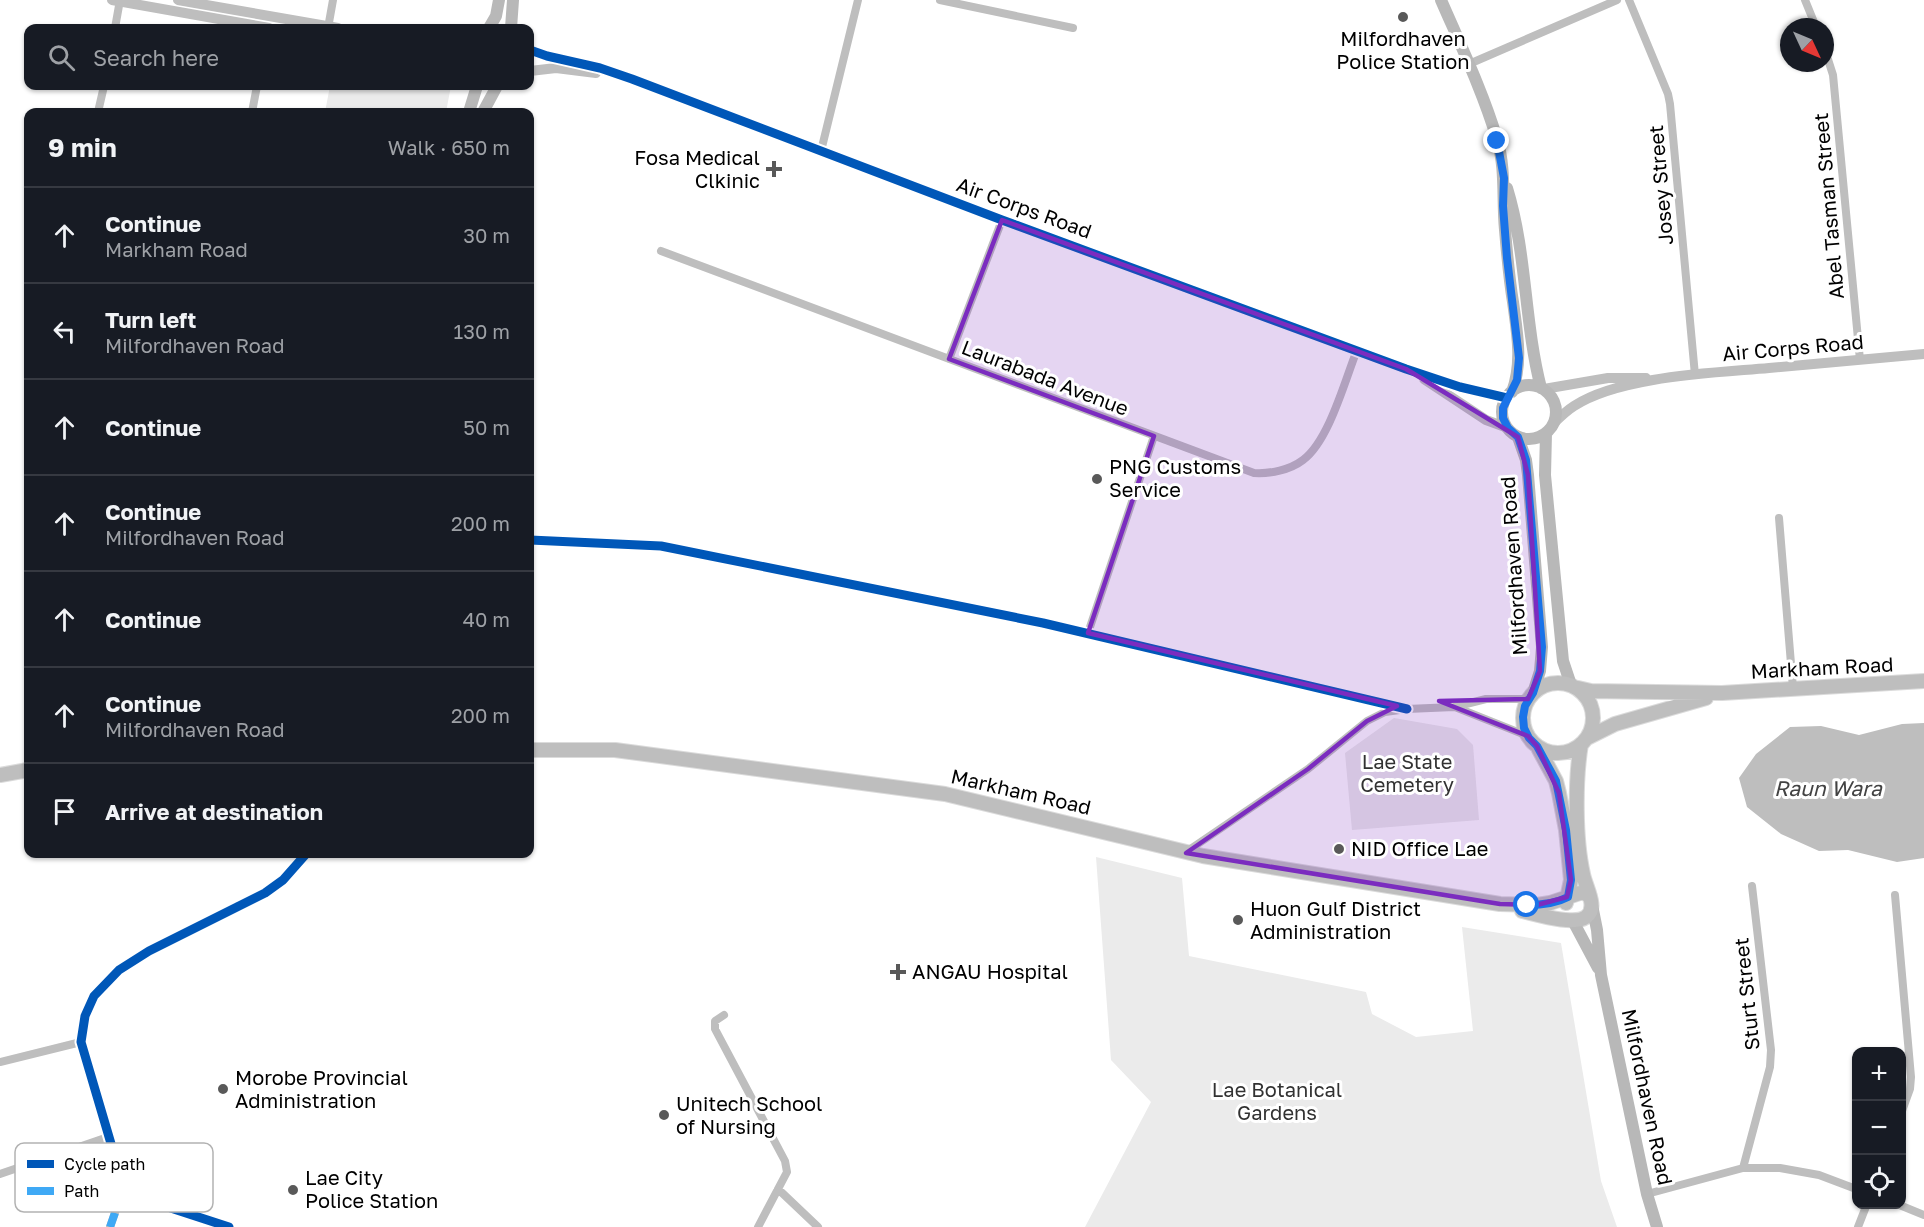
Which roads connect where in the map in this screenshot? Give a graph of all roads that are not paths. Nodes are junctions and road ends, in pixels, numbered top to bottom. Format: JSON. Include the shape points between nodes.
{"nodes":[{"id":1,"x":178,"y":0,"type":"edge"},
{"id":2,"x":333,"y":0,"type":"edge"},
{"id":3,"x":499,"y":0,"type":"edge"},
{"id":4,"x":513,"y":0,"type":"edge"},
{"id":5,"x":858,"y":0,"type":"edge"},
{"id":6,"x":939,"y":0,"type":"edge"},
{"id":7,"x":1441,"y":0,"type":"edge"},
{"id":8,"x":1617,"y":0,"type":"edge"},
{"id":9,"x":1629,"y":0,"type":"edge"},
{"id":10,"x":1805,"y":0,"type":"edge"},
{"id":11,"x":118,"y":1,"type":"edge"},
{"id":12,"x":165,"y":5,"type":"edge"},
{"id":13,"x":1812,"y":18,"type":"edge"},
{"id":14,"x":115,"y":24,"type":"edge"},
{"id":15,"x":259,"y":24,"type":"edge"},
{"id":16,"x":262,"y":24,"type":"edge"},
{"id":17,"x":332,"y":24,"type":"edge"},
{"id":18,"x":491,"y":24,"type":"edge"},
{"id":19,"x":511,"y":24,"type":"edge"},
{"id":20,"x":1073,"y":28,"type":"dead end"},
{"id":21,"x":534,"y":51,"type":"edge"},
{"id":22,"x":1469,"y":64,"type":"junction"},
{"id":23,"x":534,"y":71,"type":"edge"},
{"id":24,"x":1832,"y":72,"type":"edge"},
{"id":25,"x":623,"y":76,"type":"junction"},
{"id":26,"x":103,"y":90,"type":"edge"},
{"id":27,"x":256,"y":90,"type":"edge"},
{"id":28,"x":476,"y":90,"type":"edge"},
{"id":29,"x":495,"y":90,"type":"edge"},
{"id":30,"x":99,"y":108,"type":"edge"},
{"id":31,"x":253,"y":108,"type":"edge"},
{"id":32,"x":470,"y":108,"type":"edge"},
{"id":33,"x":485,"y":108,"type":"edge"},
{"id":34,"x":821,"y":151,"type":"junction"},
{"id":35,"x":1504,"y":178,"type":"junction"},
{"id":36,"x":1002,"y":220,"type":"junction"},
{"id":37,"x":661,"y":251,"type":"dead end"},
{"id":38,"x":1357,"y":350,"type":"junction"},
{"id":39,"x":1924,"y":354,"type":"edge"},
{"id":40,"x":949,"y":359,"type":"junction"},
{"id":41,"x":1860,"y":360,"type":"junction"},
{"id":42,"x":1406,"y":369,"type":"junction"},
{"id":43,"x":1695,"y":375,"type":"junction"},
{"id":44,"x":1665,"y":379,"type":"junction"},
{"id":45,"x":1542,"y":389,"type":"junction"},
{"id":46,"x":1509,"y":395,"type":"junction"},
{"id":47,"x":1508,"y":428,"type":"junction"},
{"id":48,"x":1549,"y":429,"type":"junction"},
{"id":49,"x":1154,"y":436,"type":"junction"},
{"id":50,"x":1518,"y":437,"type":"junction"},
{"id":51,"x":1779,"y":518,"type":"dead end"},
{"id":52,"x":534,"y":540,"type":"edge"},
{"id":53,"x":1088,"y":633,"type":"junction"},
{"id":54,"x":1924,"y":681,"type":"edge"},
{"id":55,"x":1574,"y":687,"type":"junction"},
{"id":56,"x":1793,"y":688,"type":"junction"},
{"id":57,"x":1722,"y":693,"type":"junction"},
{"id":58,"x":1531,"y":696,"type":"junction"},
{"id":59,"x":1454,"y":707,"type":"junction"},
{"id":60,"x":1407,"y":709,"type":"junction"},
{"id":61,"x":1533,"y":741,"type":"junction"},
{"id":62,"x":1584,"y":741,"type":"junction"},
{"id":63,"x":534,"y":750,"type":"edge"},
{"id":64,"x":24,"y":771,"type":"edge"},
{"id":65,"x":0,"y":775,"type":"edge"},
{"id":66,"x":1186,"y":853,"type":"junction"},
{"id":67,"x":302,"y":858,"type":"edge"},
{"id":68,"x":1752,"y":886,"type":"dead end"},
{"id":69,"x":1895,"y":896,"type":"dead end"},
{"id":70,"x":1568,"y":897,"type":"junction"},
{"id":71,"x":1591,"y":901,"type":"junction"},
{"id":72,"x":1500,"y":904,"type":"junction"},
{"id":73,"x":1573,"y":921,"type":"junction"},
{"id":74,"x":1601,"y":975,"type":"junction"},
{"id":75,"x":724,"y":1015,"type":"dead end"},
{"id":76,"x":81,"y":1042,"type":"junction"},
{"id":77,"x":0,"y":1062,"type":"edge"},
{"id":78,"x":1906,"y":1101,"type":"edge"},
{"id":79,"x":108,"y":1137,"type":"junction"},
{"id":80,"x":90,"y":1143,"type":"edge"},
{"id":81,"x":110,"y":1143,"type":"edge"},
{"id":82,"x":1743,"y":1168,"type":"junction"},
{"id":83,"x":15,"y":1169,"type":"edge"},
{"id":84,"x":0,"y":1174,"type":"edge"},
{"id":85,"x":1852,"y":1187,"type":"edge"},
{"id":86,"x":778,"y":1189,"type":"junction"},
{"id":87,"x":1647,"y":1194,"type":"junction"},
{"id":88,"x":1906,"y":1208,"type":"edge"},
{"id":89,"x":1865,"y":1209,"type":"edge"},
{"id":90,"x":115,"y":1212,"type":"edge"},
{"id":91,"x":176,"y":1212,"type":"edge"},
{"id":92,"x":1924,"y":1215,"type":"edge"},
{"id":93,"x":203,"y":1223,"type":"edge"},
{"id":94,"x":110,"y":1227,"type":"edge"},
{"id":95,"x":229,"y":1227,"type":"edge"},
{"id":96,"x":758,"y":1227,"type":"edge"},
{"id":97,"x":818,"y":1227,"type":"edge"},
{"id":98,"x":1657,"y":1227,"type":"edge"},
{"id":99,"x":1858,"y":1227,"type":"edge"}],
"edges":[{"from":1,"to":16,"type":"street"},
{"from":2,"to":17,"type":"street"},
{"from":3,"to":18,"type":"main road"},
{"from":4,"to":19,"type":"main road"},
{"from":5,"to":34,"type":"street"},
{"from":6,"to":20,"type":"street"},
{"from":7,"to":22,"type":"main road"},
{"from":8,"to":22,"type":"street"},
{"from":9,"to":43,"type":"street","name":"Josey Street","via":[[1670,105]]},
{"from":10,"to":13,"type":"street"},
{"from":11,"to":12,"type":"street"},
{"from":11,"to":14,"type":"street"},
{"from":12,"to":15,"type":"street"},
{"from":21,"to":25,"type":"street","name":"Air Corps Road"},
{"from":22,"to":35,"type":"main road","via":[[1497,141]]},
{"from":23,"to":25,"type":"street","name":"Air Corps Road","via":[[556,68]]},
{"from":24,"to":41,"type":"street","name":"Abel Tasman Street"},
{"from":25,"to":34,"type":"street","name":"Air Corps Road"},
{"from":26,"to":30,"type":"street"},
{"from":27,"to":31,"type":"street"},
{"from":28,"to":32,"type":"main road"},
{"from":29,"to":33,"type":"main road"},
{"from":34,"to":36,"type":"street","name":"Air Corps Road"},
{"from":35,"to":45,"type":"main road","via":[[1519,238]]},
{"from":35,"to":46,"type":"main road","via":[[1507,258],[1519,358],[1517,380]]},
{"from":36,"to":38,"type":"street","name":"Air Corps Road"},
{"from":36,"to":40,"type":"street"},
{"from":37,"to":40,"type":"street","name":"Laurabada Avenue"},
{"from":38,"to":42,"type":"street","name":"Air Corps Road"},
{"from":38,"to":49,"type":"street","name":"Laurabada Avenue","via":[[1318,444],[1303,460],[1281,470],[1254,473]]},
{"from":39,"to":41,"type":"street","name":"Air Corps Road"},
{"from":40,"to":49,"type":"street","name":"Laurabada Avenue"},
{"from":41,"to":43,"type":"street","name":"Air Corps Road"},
{"from":42,"to":46,"type":"street","name":"Air Corps Road","via":[[1460,387]]},
{"from":42,"to":47,"type":"street","name":"Air Corps Road","via":[[1486,420]]},
{"from":43,"to":44,"type":"street","name":"Air Corps Road"},
{"from":44,"to":45,"type":"street","name":"Air Corps Road","via":[[1621,377]]},
{"from":44,"to":48,"type":"street","name":"Air Corps Road","via":[[1590,398],[1574,406]]},
{"from":45,"to":46,"type":"main road","via":[[1528,385]]},
{"from":45,"to":48,"type":"main road","via":[[1555,403]]},
{"from":46,"to":47,"type":"main road","via":[[1503,408]]},
{"from":47,"to":50,"type":"main road"},
{"from":48,"to":50,"type":"main road","via":[[1533,439]]},
{"from":48,"to":55,"type":"main road","name":"Milfordhaven Road","via":[[1545,475],[1563,661]]},
{"from":49,"to":53,"type":"street"},
{"from":50,"to":58,"type":"main road","name":"Milfordhaven Road","via":[[1528,475],[1542,647],[1540,671]]},
{"from":51,"to":56,"type":"street"},
{"from":52,"to":53,"type":"street","via":[[661,546]]},
{"from":53,"to":60,"type":"street"},
{"from":54,"to":56,"type":"main road","name":"Markham Road"},
{"from":55,"to":57,"type":"main road","name":"Markham Road","via":[[1591,691]]},
{"from":55,"to":58,"type":"main road","via":[[1560,682],[1549,684]]},
{"from":55,"to":62,"type":"main road","via":[[1591,706],[1592,728]]},
{"from":56,"to":57,"type":"main road","name":"Markham Road"},
{"from":57,"to":62,"type":"main road","name":"Markham Road","via":[[1615,724]]},
{"from":58,"to":59,"type":"street","via":[[1486,699]]},
{"from":58,"to":61,"type":"main road","via":[[1523,717],[1524,728]]},
{"from":59,"to":60,"type":"street"},
{"from":59,"to":61,"type":"street"},
{"from":60,"to":66,"type":"street","via":[[1385,712],[1367,721],[1308,769]]},
{"from":61,"to":62,"type":"main road","via":[[1559,753]]},
{"from":61,"to":70,"type":"main road","name":"Milfordhaven Road","via":[[1559,793],[1571,880]]},
{"from":62,"to":71,"type":"main road","name":"Milfordhaven Road","via":[[1578,759],[1578,816],[1583,875]]},
{"from":63,"to":66,"type":"main road","name":"Markham Road","via":[[615,750],[945,794]]},
{"from":64,"to":65,"type":"main road"},
{"from":66,"to":72,"type":"main road","name":"Markham Road"},
{"from":67,"to":76,"type":"street","via":[[265,893],[119,970],[94,996]]},
{"from":68,"to":82,"type":"street","name":"Sturt Street","via":[[1772,1050]]},
{"from":69,"to":78,"type":"street","via":[[1911,1077]]},
{"from":70,"to":71,"type":"main road","name":"Markham Road","via":[[1584,893]]},
{"from":70,"to":72,"type":"main road","name":"Markham Road","via":[[1537,905]]},
{"from":70,"to":73,"type":"main road","name":"Milfordhaven Road","via":[[1566,909]]},
{"from":71,"to":73,"type":"main road","via":[[1589,914]]},
{"from":71,"to":74,"type":"main road","name":"Milfordhaven Road"},
{"from":72,"to":73,"type":"main road","name":"Markham Road"},
{"from":73,"to":74,"type":"main road","name":"Milfordhaven Road"},
{"from":74,"to":87,"type":"main road","name":"Milfordhaven Road"},
{"from":75,"to":86,"type":"street","via":[[715,1021],[715,1029],[785,1161],[787,1172]]},
{"from":76,"to":77,"type":"street"},
{"from":76,"to":79,"type":"street"},
{"from":79,"to":80,"type":"street"},
{"from":79,"to":81,"type":"street"},
{"from":82,"to":85,"type":"street","via":[[1780,1168],[1819,1175]]},
{"from":82,"to":87,"type":"street"},
{"from":83,"to":84,"type":"street"},
{"from":86,"to":96,"type":"street"},
{"from":86,"to":97,"type":"street"},
{"from":87,"to":98,"type":"main road","name":"Milfordhaven Road"},
{"from":88,"to":92,"type":"street"},
{"from":89,"to":99,"type":"street"},
{"from":90,"to":94,"type":"street"},
{"from":91,"to":93,"type":"street"},
{"from":93,"to":95,"type":"street"}]}
